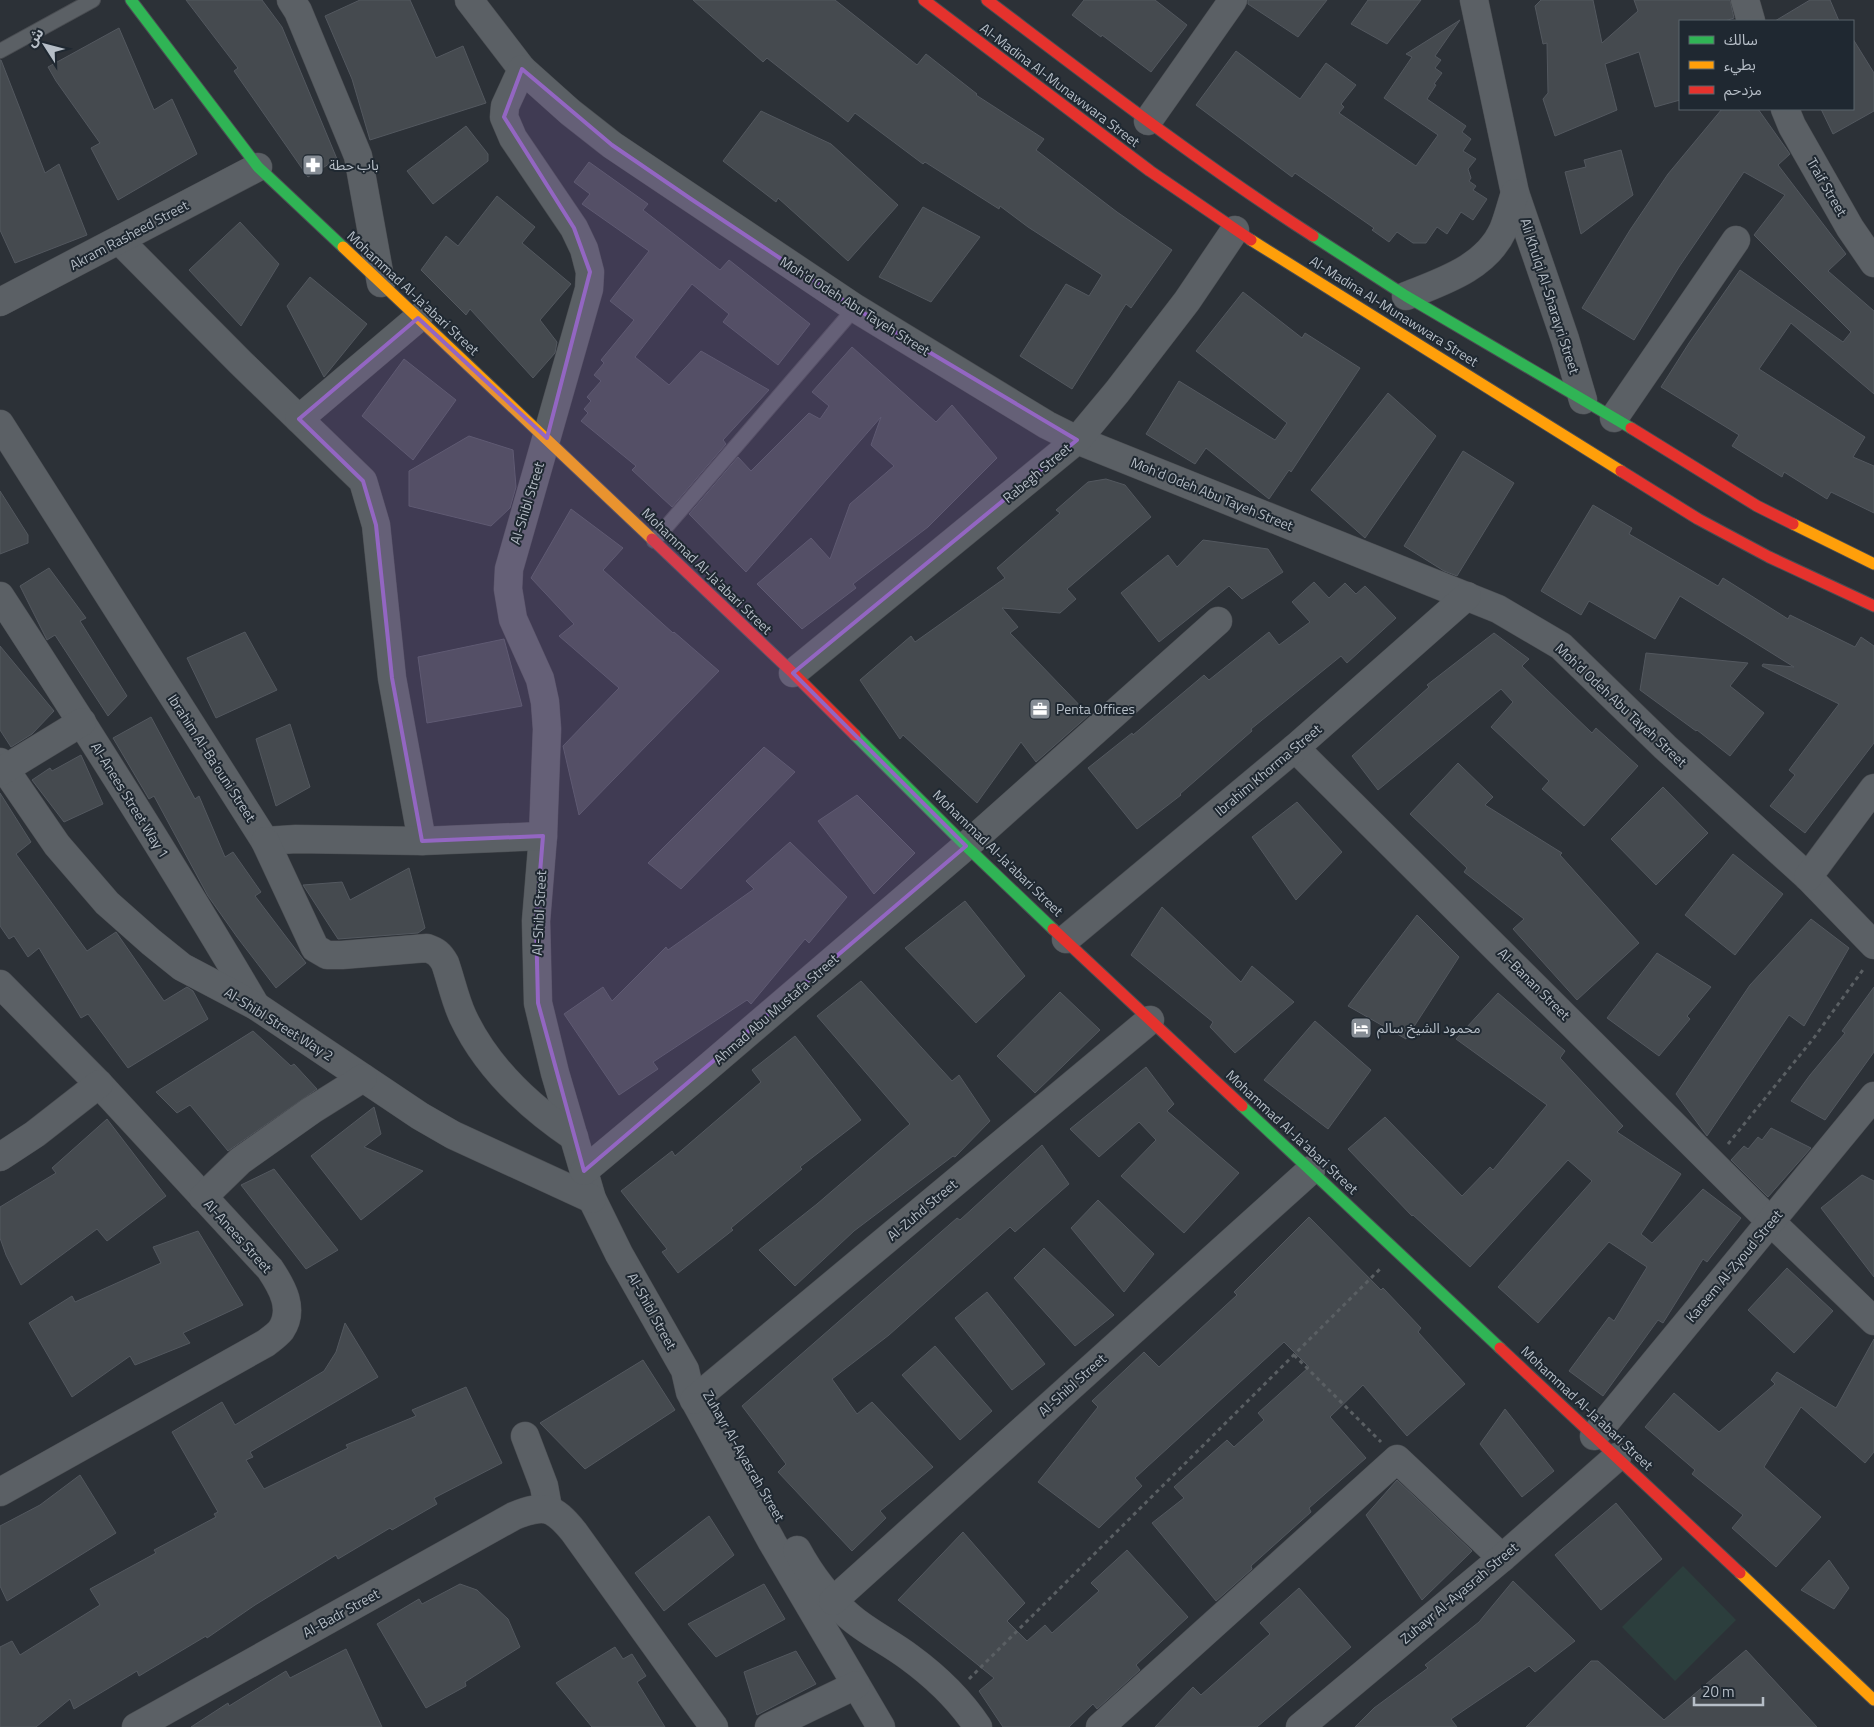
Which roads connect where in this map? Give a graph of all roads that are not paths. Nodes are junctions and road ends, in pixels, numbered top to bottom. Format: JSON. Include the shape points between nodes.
{"nodes":[{"id":1,"x":93,"y":0,"type":"edge"},
{"id":2,"x":131,"y":0,"type":"edge"},
{"id":3,"x":291,"y":0,"type":"edge"},
{"id":4,"x":469,"y":0,"type":"edge"},
{"id":5,"x":924,"y":0,"type":"edge"},
{"id":6,"x":987,"y":0,"type":"edge"},
{"id":7,"x":1232,"y":0,"type":"edge"},
{"id":8,"x":1474,"y":0,"type":"edge"},
{"id":9,"x":1745,"y":0,"type":"edge"},
{"id":10,"x":1751,"y":20,"type":"edge"},
{"id":11,"x":0,"y":51,"type":"edge"},
{"id":12,"x":522,"y":69,"type":"junction"},
{"id":13,"x":1785,"y":110,"type":"edge"},
{"id":14,"x":1148,"y":121,"type":"junction"},
{"id":15,"x":258,"y":167,"type":"junction"},
{"id":16,"x":1515,"y":193,"type":"junction"},
{"id":17,"x":1235,"y":230,"type":"junction"},
{"id":18,"x":119,"y":240,"type":"junction"},
{"id":19,"x":1736,"y":240,"type":"dead end"},
{"id":20,"x":1874,"y":263,"type":"edge"},
{"id":21,"x":380,"y":283,"type":"junction"},
{"id":22,"x":1406,"y":296,"type":"junction"},
{"id":23,"x":0,"y":302,"type":"edge"},
{"id":24,"x":855,"y":308,"type":"junction"},
{"id":25,"x":418,"y":318,"type":"junction"},
{"id":26,"x":1583,"y":400,"type":"junction"},
{"id":27,"x":1614,"y":418,"type":"junction"},
{"id":28,"x":299,"y":419,"type":"junction"},
{"id":29,"x":3,"y":437,"type":"edge"},
{"id":30,"x":547,"y":438,"type":"junction"},
{"id":31,"x":1076,"y":440,"type":"junction"},
{"id":32,"x":654,"y":541,"type":"junction"},
{"id":33,"x":1874,"y":564,"type":"edge"},
{"id":34,"x":0,"y":596,"type":"edge"},
{"id":35,"x":1467,"y":596,"type":"junction"},
{"id":36,"x":1874,"y":606,"type":"edge"},
{"id":37,"x":1218,"y":621,"type":"dead end"},
{"id":38,"x":793,"y":673,"type":"junction"},
{"id":39,"x":82,"y":722,"type":"junction"},
{"id":40,"x":1295,"y":748,"type":"junction"},
{"id":41,"x":2,"y":768,"type":"edge"},
{"id":42,"x":1874,"y":788,"type":"edge"},
{"id":43,"x":543,"y":836,"type":"junction"},
{"id":44,"x":265,"y":841,"type":"junction"},
{"id":45,"x":422,"y":841,"type":"junction"},
{"id":46,"x":966,"y":846,"type":"junction"},
{"id":47,"x":1808,"y":877,"type":"junction"},
{"id":48,"x":1066,"y":939,"type":"junction"},
{"id":49,"x":1871,"y":953,"type":"edge"},
{"id":50,"x":0,"y":984,"type":"edge"},
{"id":51,"x":256,"y":1006,"type":"junction"},
{"id":52,"x":1150,"y":1020,"type":"junction"},
{"id":53,"x":363,"y":1078,"type":"junction"},
{"id":54,"x":99,"y":1084,"type":"junction"},
{"id":55,"x":1874,"y":1096,"type":"edge"},
{"id":56,"x":574,"y":1137,"type":"junction"},
{"id":57,"x":0,"y":1157,"type":"edge"},
{"id":58,"x":1311,"y":1170,"type":"junction"},
{"id":59,"x":584,"y":1171,"type":"junction"},
{"id":60,"x":203,"y":1197,"type":"junction"},
{"id":61,"x":592,"y":1199,"type":"junction"},
{"id":62,"x":1771,"y":1222,"type":"junction"},
{"id":63,"x":1874,"y":1321,"type":"edge"},
{"id":64,"x":685,"y":1370,"type":"joint"},
{"id":65,"x":700,"y":1395,"type":"junction"},
{"id":66,"x":526,"y":1436,"type":"dead end"},
{"id":67,"x":1594,"y":1436,"type":"junction"},
{"id":68,"x":1617,"y":1457,"type":"junction"},
{"id":69,"x":0,"y":1492,"type":"edge"},
{"id":70,"x":548,"y":1508,"type":"junction"},
{"id":71,"x":780,"y":1537,"type":"junction"},
{"id":72,"x":1502,"y":1558,"type":"junction"},
{"id":73,"x":833,"y":1601,"type":"junction"},
{"id":74,"x":856,"y":1684,"type":"junction"},
{"id":75,"x":1874,"y":1700,"type":"edge"},
{"id":76,"x":136,"y":1727,"type":"edge"},
{"id":77,"x":714,"y":1727,"type":"edge"},
{"id":78,"x":769,"y":1727,"type":"edge"},
{"id":79,"x":882,"y":1727,"type":"edge"},
{"id":80,"x":978,"y":1727,"type":"edge"},
{"id":81,"x":1100,"y":1727,"type":"edge"},
{"id":82,"x":1300,"y":1727,"type":"edge"}],
"edges":[{"from":1,"to":11,"type":"lane"},
{"from":2,"to":15,"type":"street","name":"Mohammad Al-Ja'abari Street"},
{"from":3,"to":21,"type":"street","via":[[358,156]]},
{"from":4,"to":12,"type":"street","name":"Moh'd Odeh Abu Tayeh Street"},
{"from":5,"to":17,"type":"street","name":"Al-Madina Al-Munawwara Street","via":[[1142,166]]},
{"from":6,"to":14,"type":"street","name":"Al-Madina Al-Munawwara Street"},
{"from":7,"to":14,"type":"street"},
{"from":8,"to":16,"type":"street","name":"Ali Khulqi Al-Sharayri Street"},
{"from":9,"to":10,"type":"street"},
{"from":12,"to":24,"type":"street","name":"Moh'd Odeh Abu Tayeh Street","via":[[612,145]]},
{"from":12,"to":30,"type":"street","via":[[505,106],[504,117],[514,138],[574,228],[590,272],[589,289]]},
{"from":13,"to":20,"type":"street","name":"Traif Street","via":[[1850,228]]},
{"from":14,"to":22,"type":"street","name":"Al-Madina Al-Munawwara Street","via":[[1257,200]]},
{"from":15,"to":18,"type":"street","name":"Akram Rasheed Street"},
{"from":15,"to":21,"type":"street","name":"Mohammad Al-Ja'abari Street"},
{"from":16,"to":22,"type":"street","name":"Ali Khulqi Al-Sharayri Street","via":[[1502,232],[1476,263],[1453,277]]},
{"from":16,"to":26,"type":"street","name":"Ali Khulqi Al-Sharayri Street","via":[[1566,338]]},
{"from":17,"to":31,"type":"street","name":"Rabegh Street","via":[[1187,300]]},
{"from":17,"to":36,"type":"street","name":"Al-Madina Al-Munawwara Street","via":[[1698,519]]},
{"from":18,"to":23,"type":"street","name":"Akram Rasheed Street"},
{"from":18,"to":28,"type":"street"},
{"from":19,"to":27,"type":"street"},
{"from":21,"to":25,"type":"street","name":"Mohammad Al-Ja'abari Street"},
{"from":22,"to":26,"type":"street","name":"Al-Madina Al-Munawwara Street"},
{"from":24,"to":31,"type":"street","name":"Moh'd Odeh Abu Tayeh Street"},
{"from":24,"to":32,"type":"lane"},
{"from":25,"to":28,"type":"street"},
{"from":25,"to":30,"type":"street","name":"Mohammad Al-Ja'abari Street"},
{"from":26,"to":27,"type":"street","name":"Al-Madina Al-Munawwara Street"},
{"from":27,"to":33,"type":"street","name":"Al-Madina Al-Munawwara Street","via":[[1757,506]]},
{"from":28,"to":45,"type":"street","via":[[363,481],[376,525],[392,678]]},
{"from":29,"to":44,"type":"street","name":"Ibrahim Al-Ba'ouni Street"},
{"from":30,"to":32,"type":"street","name":"Mohammad Al-Ja'abari Street"},
{"from":30,"to":43,"type":"street","name":"Al-Shibl Street","via":[[512,554],[508,589],[513,619],[540,679],[545,702]]},
{"from":31,"to":35,"type":"street","name":"Moh'd Odeh Abu Tayeh Street"},
{"from":31,"to":38,"type":"street","name":"Rabegh Street"},
{"from":32,"to":38,"type":"street","name":"Mohammad Al-Ja'abari Street"},
{"from":34,"to":39,"type":"street","name":"Al-Anees Street Way 1"},
{"from":35,"to":40,"type":"street","name":"Ibrahim Khorma Street"},
{"from":35,"to":47,"type":"street","name":"Moh'd Odeh Abu Tayeh Street","via":[[1498,608],[1561,646],[1665,747]]},
{"from":37,"to":46,"type":"street","name":"Ahmad Abu Mustafa Street"},
{"from":38,"to":46,"type":"street","name":"Mohammad Al-Ja'abari Street"},
{"from":39,"to":41,"type":"street"},
{"from":39,"to":51,"type":"street","name":"Al-Anees Street Way 1"},
{"from":40,"to":48,"type":"street","name":"Ibrahim Khorma Street"},
{"from":40,"to":62,"type":"street","name":"Al-Banan Street"},
{"from":41,"to":51,"type":"street","name":"Al-Shibl Street Way 2","via":[[57,845],[107,903],[182,967]]},
{"from":42,"to":47,"type":"street"},
{"from":43,"to":45,"type":"street"},
{"from":43,"to":56,"type":"street","name":"Al-Shibl Street","via":[[536,921],[538,1003]]},
{"from":44,"to":45,"type":"street"},
{"from":44,"to":56,"type":"street","name":"Ibrahim Al-Ba'ouni Street","via":[[315,948],[327,955],[427,948],[435,951],[445,963],[463,1016],[483,1051],[524,1099]]},
{"from":46,"to":48,"type":"street","name":"Mohammad Al-Ja'abari Street"},
{"from":46,"to":59,"type":"street","name":"Ahmad Abu Mustafa Street"},
{"from":47,"to":49,"type":"street","name":"Moh'd Odeh Abu Tayeh Street"},
{"from":48,"to":52,"type":"street","name":"Mohammad Al-Ja'abari Street"},
{"from":50,"to":54,"type":"street","name":"Al-Anees Street"},
{"from":51,"to":53,"type":"street","name":"Al-Shibl Street Way 2"},
{"from":52,"to":58,"type":"street","name":"Mohammad Al-Ja'abari Street"},
{"from":52,"to":65,"type":"street","name":"Al-Zuhd Street"},
{"from":53,"to":60,"type":"street","via":[[240,1161]]},
{"from":53,"to":61,"type":"street","name":"Al-Shibl Street Way 2","via":[[453,1135]]},
{"from":54,"to":57,"type":"street"},
{"from":54,"to":60,"type":"street","name":"Al-Anees Street"},
{"from":55,"to":62,"type":"street","name":"Kareem Al-Zyoud Street"},
{"from":56,"to":59,"type":"street","name":"Al-Shibl Street"},
{"from":58,"to":67,"type":"street","name":"Mohammad Al-Ja'abari Street"},
{"from":58,"to":73,"type":"street","name":"Al-Shibl Street"},
{"from":59,"to":61,"type":"street","name":"Al-Shibl Street"},
{"from":60,"to":69,"type":"street","name":"Al-Anees Street","via":[[280,1283],[287,1301],[286,1318],[280,1331],[244,1357]]},
{"from":61,"to":64,"type":"street","name":"Al-Shibl Street","via":[[619,1254]]},
{"from":62,"to":63,"type":"street","name":"Al-Banan Street"},
{"from":62,"to":67,"type":"street","name":"Kareem Al-Zyoud Street"},
{"from":64,"to":65,"type":"street","name":"Zuhayr Al-Ayasrah Street"},
{"from":65,"to":71,"type":"street","name":"Zuhayr Al-Ayasrah Street"},
{"from":66,"to":70,"type":"street","via":[[544,1486]]},
{"from":67,"to":68,"type":"street","name":"Mohammad Al-Ja'abari Street"},
{"from":68,"to":72,"type":"street","name":"Zuhayr Al-Ayasrah Street"},
{"from":68,"to":75,"type":"street","name":"Mohammad Al-Ja'abari Street"},
{"from":70,"to":76,"type":"street","name":"Al-Badr Street","via":[[532,1509],[514,1516]]},
{"from":70,"to":77,"type":"street","via":[[563,1518],[574,1532]]},
{"from":71,"to":73,"type":"street","name":"Zuhayr Al-Ayasrah Street","via":[[801,1557]]},
{"from":71,"to":74,"type":"street","name":"Zuhayr Al-Ayasrah Street"},
{"from":72,"to":81,"type":"street","via":[[1397,1459]]},
{"from":72,"to":82,"type":"street","name":"Zuhayr Al-Ayasrah Street"},
{"from":73,"to":80,"type":"street","name":"Zuhayr Al-Ayasrah Street","via":[[866,1629],[909,1656],[953,1695]]},
{"from":74,"to":78,"type":"street"},
{"from":74,"to":79,"type":"street","name":"Zuhayr Al-Ayasrah Street"}]}
